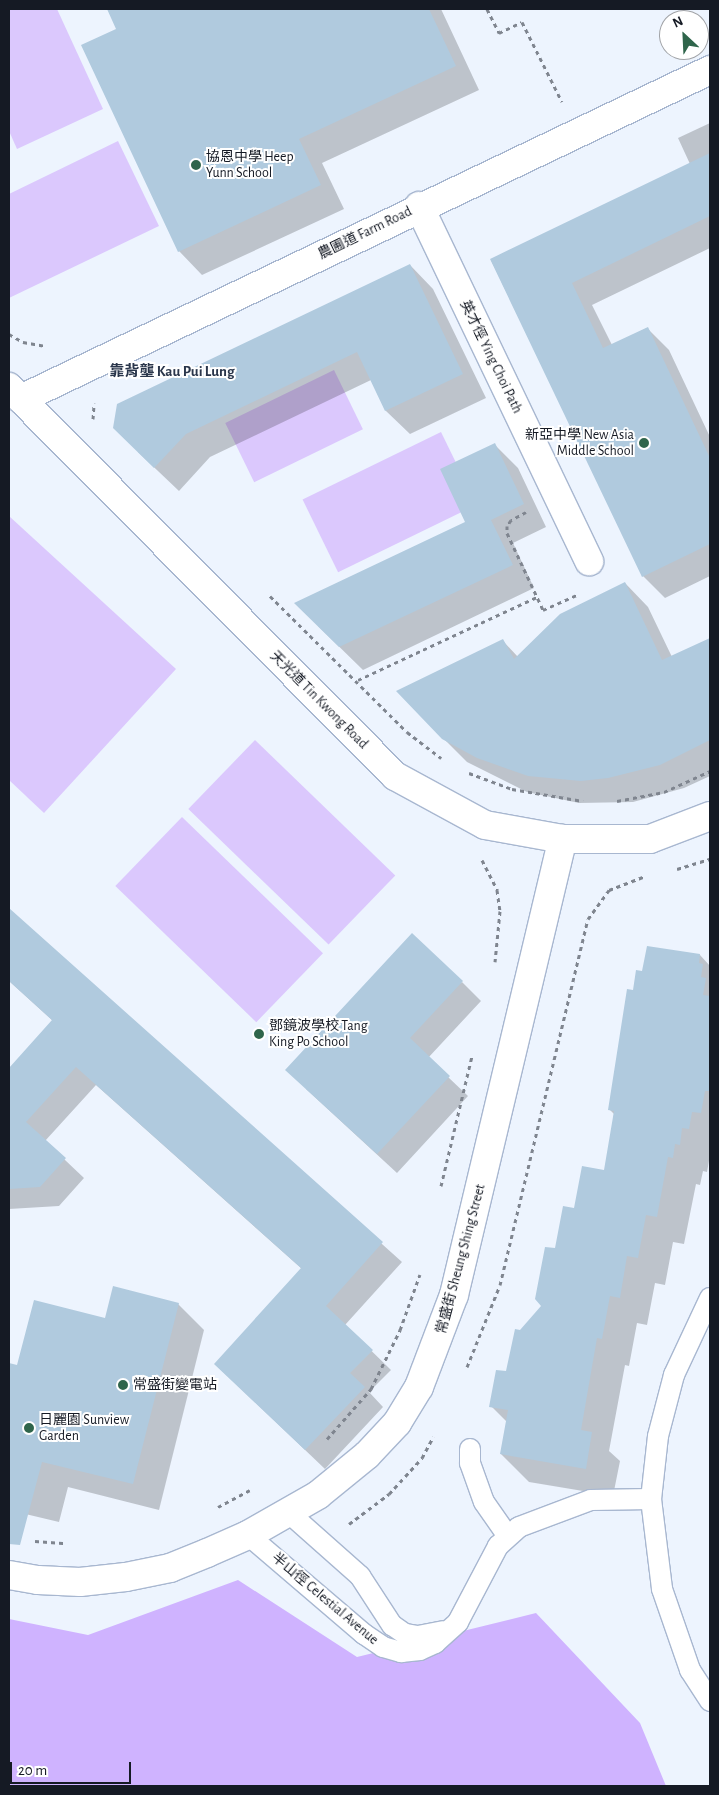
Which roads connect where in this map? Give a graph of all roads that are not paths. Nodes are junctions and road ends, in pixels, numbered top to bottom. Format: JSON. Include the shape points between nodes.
{"nodes":[{"id":1,"x":710,"y":70,"type":"edge"},
{"id":2,"x":419,"y":206,"type":"junction"},
{"id":3,"x":15,"y":393,"type":"edge"},
{"id":4,"x":589,"y":562,"type":"dead end"},
{"id":5,"x":710,"y":816,"type":"edge"},
{"id":6,"x":563,"y":839,"type":"junction"},
{"id":7,"x":710,"y":1298,"type":"edge"},
{"id":8,"x":470,"y":1449,"type":"dead end"},
{"id":9,"x":652,"y":1499,"type":"junction"},
{"id":10,"x":289,"y":1513,"type":"junction"},
{"id":11,"x":248,"y":1535,"type":"junction"},
{"id":12,"x":507,"y":1535,"type":"junction"},
{"id":13,"x":9,"y":1575,"type":"edge"},
{"id":14,"x":458,"y":1622,"type":"junction"},
{"id":15,"x":710,"y":1701,"type":"edge"}],
"edges":[{"from":1,"to":2,"type":"street","name":"農圃道 Farm Road"},
{"from":2,"to":3,"type":"street","name":"農圃道 Farm Road"},
{"from":2,"to":4,"type":"street","name":"英才徑 Ying Choi Path"},
{"from":3,"to":6,"type":"street","name":"天光道 Tin Kwong Road","via":[[395,776],[485,825]]},
{"from":5,"to":6,"type":"street","name":"天光道 Tin Kwong Road","via":[[650,839]]},
{"from":6,"to":10,"type":"street","name":"常盛街 Sheung Shing Street","via":[[454,1295],[440,1340],[419,1387],[396,1423],[345,1474]]},
{"from":7,"to":9,"type":"lane","via":[[674,1375],[658,1436]]},
{"from":8,"to":12,"type":"lane","via":[[470,1464],[484,1502]]},
{"from":9,"to":12,"type":"lane","name":"半山徑 Celestial Avenue","via":[[608,1499],[574,1504],[535,1518]]},
{"from":9,"to":15,"type":"lane","via":[[662,1589],[690,1670]]},
{"from":10,"to":11,"type":"street","name":"常盛街 Sheung Shing Street"},
{"from":10,"to":14,"type":"lane","name":"半山徑 Celestial Avenue","via":[[360,1576],[382,1612],[405,1634],[434,1635]]},
{"from":11,"to":13,"type":"street","name":"常盛街 Sheung Shing Street","via":[[170,1568],[126,1577],[80,1582]]},
{"from":11,"to":14,"type":"lane","name":"半山徑 Celestial Avenue","via":[[383,1647],[401,1652],[420,1650],[435,1643]]},
{"from":12,"to":14,"type":"lane","name":"半山徑 Celestial Avenue"}]}
